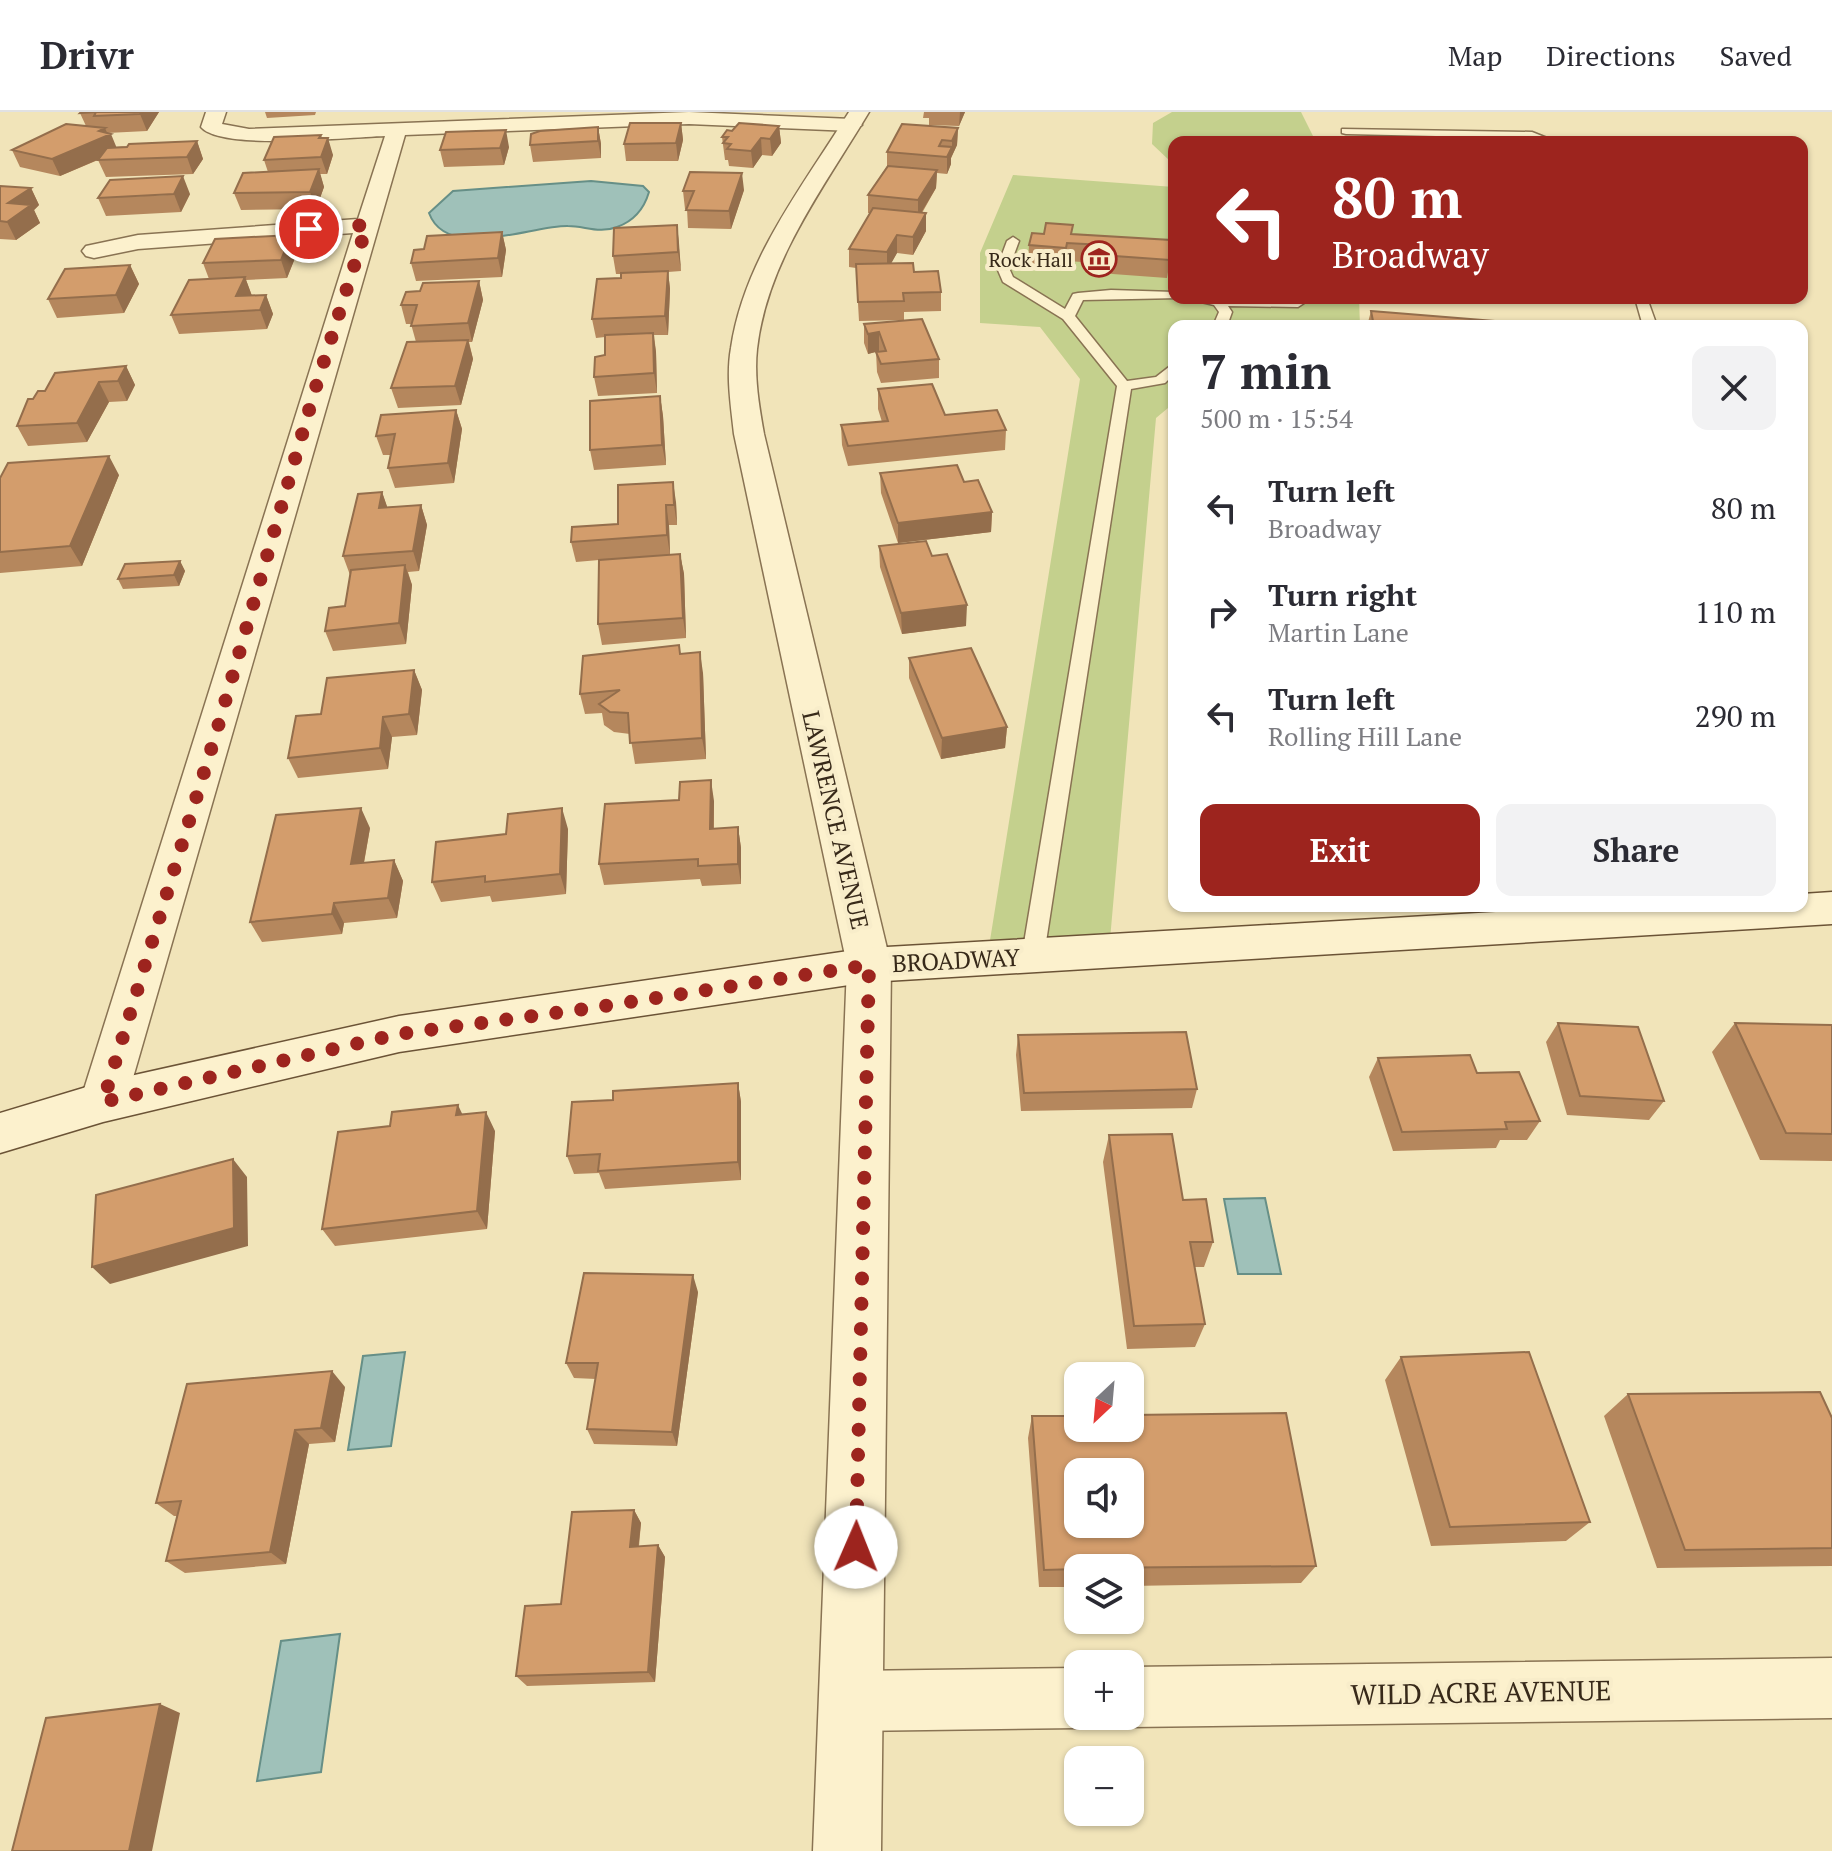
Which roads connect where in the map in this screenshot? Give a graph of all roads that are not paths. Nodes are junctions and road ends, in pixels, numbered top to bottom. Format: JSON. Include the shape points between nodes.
{"nodes":[{"id":1,"x":216,"y":112,"type":"edge"},
{"id":2,"x":855,"y":118,"type":"edge"},
{"id":3,"x":397,"y":129,"type":"junction"},
{"id":4,"x":1346,"y":131,"type":"dead end"},
{"id":5,"x":1526,"y":136,"type":"edge"},
{"id":6,"x":367,"y":225,"type":"junction"},
{"id":7,"x":1013,"y":241,"type":"dead end"},
{"id":8,"x":94,"y":251,"type":"dead end"},
{"id":9,"x":1168,"y":296,"type":"edge"},
{"id":10,"x":1068,"y":316,"type":"junction"},
{"id":11,"x":1168,"y":373,"type":"edge"},
{"id":12,"x":1124,"y":386,"type":"junction"},
{"id":13,"x":1829,"y":914,"type":"edge"},
{"id":14,"x":1033,"y":955,"type":"junction"},
{"id":15,"x":869,"y":965,"type":"junction"},
{"id":16,"x":103,"y":1102,"type":"junction"},
{"id":17,"x":0,"y":1133,"type":"edge"},
{"id":18,"x":1832,"y":1688,"type":"edge"},
{"id":19,"x":1144,"y":1697,"type":"edge"},
{"id":20,"x":1064,"y":1698,"type":"edge"},
{"id":21,"x":853,"y":1701,"type":"junction"},
{"id":22,"x":847,"y":1851,"type":"edge"}],
"edges":[{"from":1,"to":3,"type":"street","via":[[211,127],[236,135]]},
{"from":2,"to":3,"type":"street"},
{"from":2,"to":15,"type":"street","name":"LAWRENCE AVENUE","via":[[774,253],[755,298],[744,348],[744,397]]},
{"from":3,"to":6,"type":"street"},
{"from":4,"to":5,"type":"lane"},
{"from":6,"to":8,"type":"street","via":[[138,242]]},
{"from":6,"to":16,"type":"street"},
{"from":7,"to":10,"type":"lane","via":[[1003,268],[1007,279]]},
{"from":9,"to":10,"type":"lane","via":[[1078,297]]},
{"from":10,"to":12,"type":"lane"},
{"from":11,"to":12,"type":"lane","via":[[1160,380]]},
{"from":12,"to":14,"type":"lane"},
{"from":13,"to":14,"type":"street","name":"BROADWAY"},
{"from":14,"to":15,"type":"street","name":"BROADWAY"},
{"from":15,"to":16,"type":"street","name":"BROADWAY","via":[[399,1034]]},
{"from":15,"to":21,"type":"street","name":"LAWRENCE AVENUE"},
{"from":16,"to":17,"type":"street","name":"BROADWAY"},
{"from":18,"to":19,"type":"street","name":"WILD ACRE AVENUE"},
{"from":20,"to":21,"type":"street"},
{"from":21,"to":22,"type":"street","name":"LAWRENCE AVENUE"}]}
